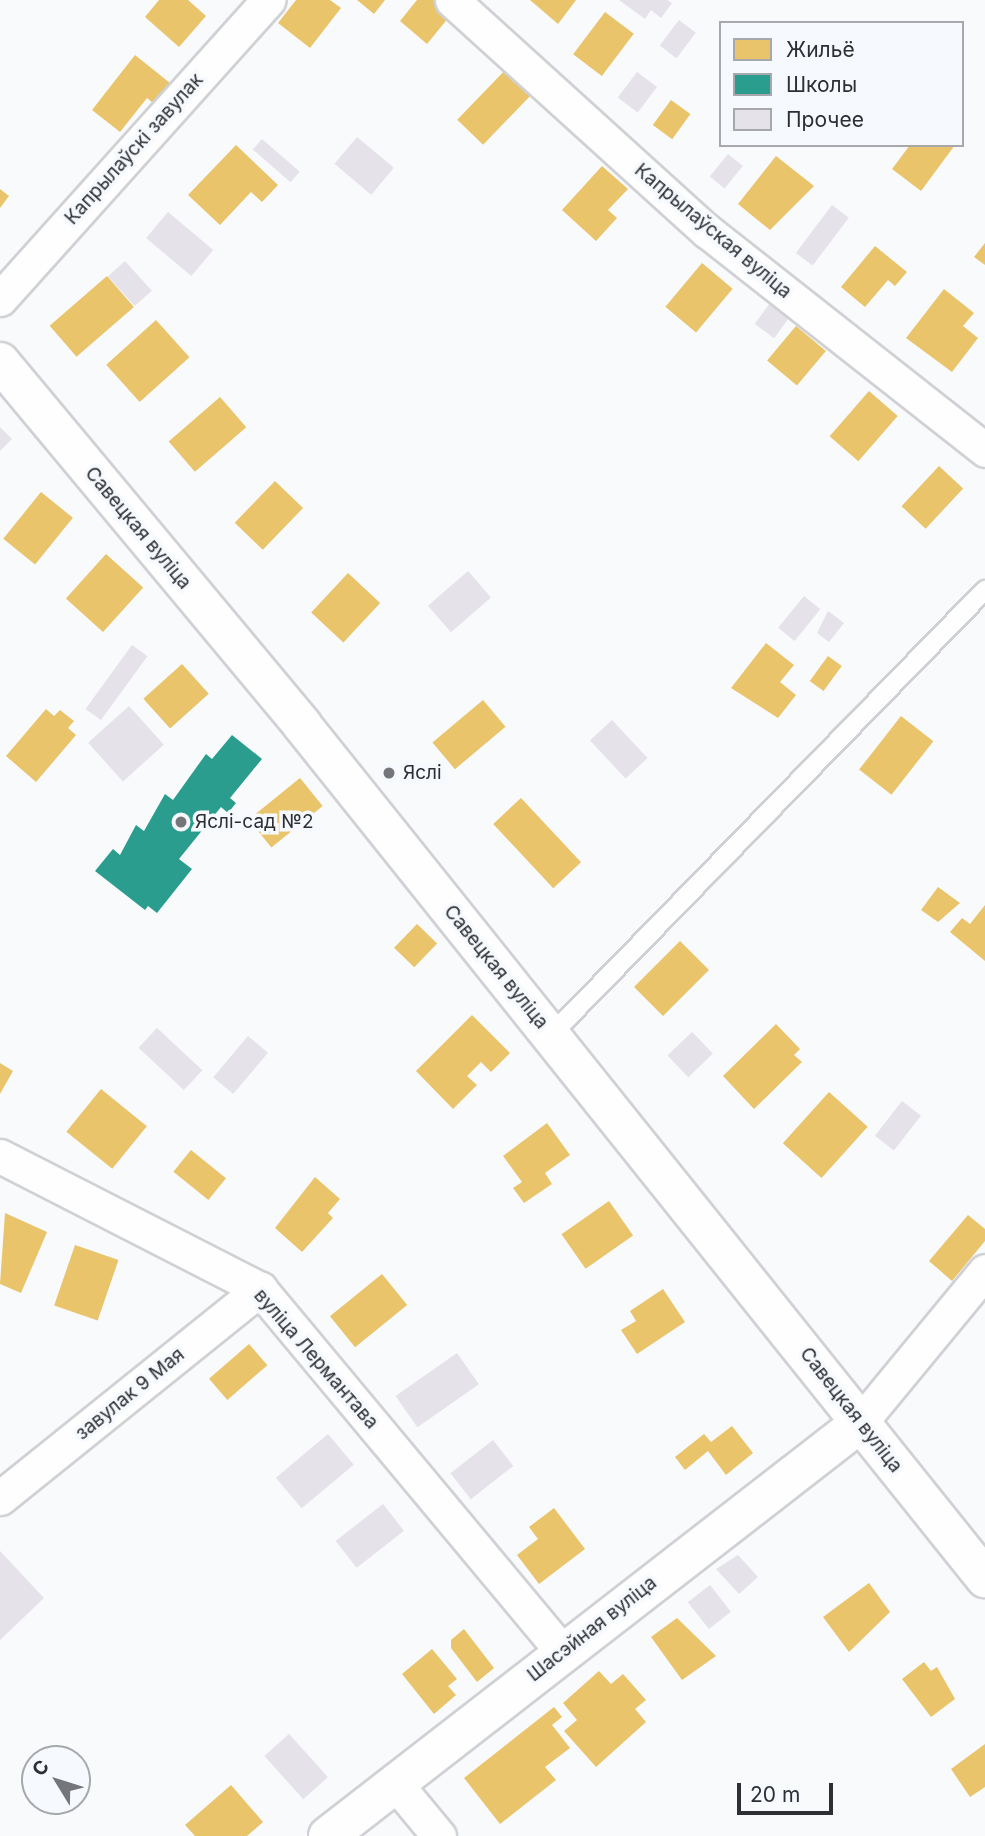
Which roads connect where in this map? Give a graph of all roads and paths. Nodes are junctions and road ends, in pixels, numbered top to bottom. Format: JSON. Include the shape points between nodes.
{"nodes":[{"id":1,"x":268,"y":0,"type":"edge"},
{"id":2,"x":452,"y":0,"type":"edge"},
{"id":3,"x":0,"y":299,"type":"edge"},
{"id":4,"x":0,"y":362,"type":"edge"},
{"id":5,"x":985,"y":450,"type":"edge"},
{"id":6,"x":985,"y":590,"type":"edge"},
{"id":7,"x":551,"y":1035,"type":"junction"},
{"id":8,"x":0,"y":1156,"type":"edge"},
{"id":9,"x":985,"y":1271,"type":"edge"},
{"id":10,"x":260,"y":1289,"type":"junction"},
{"id":11,"x":859,"y":1424,"type":"junction"},
{"id":12,"x":0,"y":1498,"type":"edge"},
{"id":13,"x":985,"y":1578,"type":"edge"},
{"id":14,"x":562,"y":1651,"type":"junction"},
{"id":15,"x":395,"y":1783,"type":"junction"},
{"id":16,"x":328,"y":1836,"type":"edge"},
{"id":17,"x":439,"y":1836,"type":"edge"}],
"edges":[{"from":1,"to":3,"type":"street","name":"Капрылаўскі завулак"},
{"from":2,"to":5,"type":"street","name":"Капрылаўская вуліца","via":[[707,231]]},
{"from":4,"to":7,"type":"main road","name":"Савецкая вуліца"},
{"from":6,"to":7,"type":"lane"},
{"from":7,"to":11,"type":"main road","name":"Савецкая вуліца"},
{"from":8,"to":10,"type":"street","name":"вуліца Лермантава"},
{"from":9,"to":11,"type":"street"},
{"from":10,"to":12,"type":"street","name":"завулак 9 Мая"},
{"from":10,"to":14,"type":"street","name":"вуліца Лермантава"},
{"from":11,"to":13,"type":"main road","name":"Савецкая вуліца"},
{"from":11,"to":14,"type":"main road","name":"Шасэйная вуліца"},
{"from":14,"to":15,"type":"main road","name":"Шасэйная вуліца"},
{"from":15,"to":16,"type":"main road","name":"Шасэйная вуліца"},
{"from":15,"to":17,"type":"street"}]}
